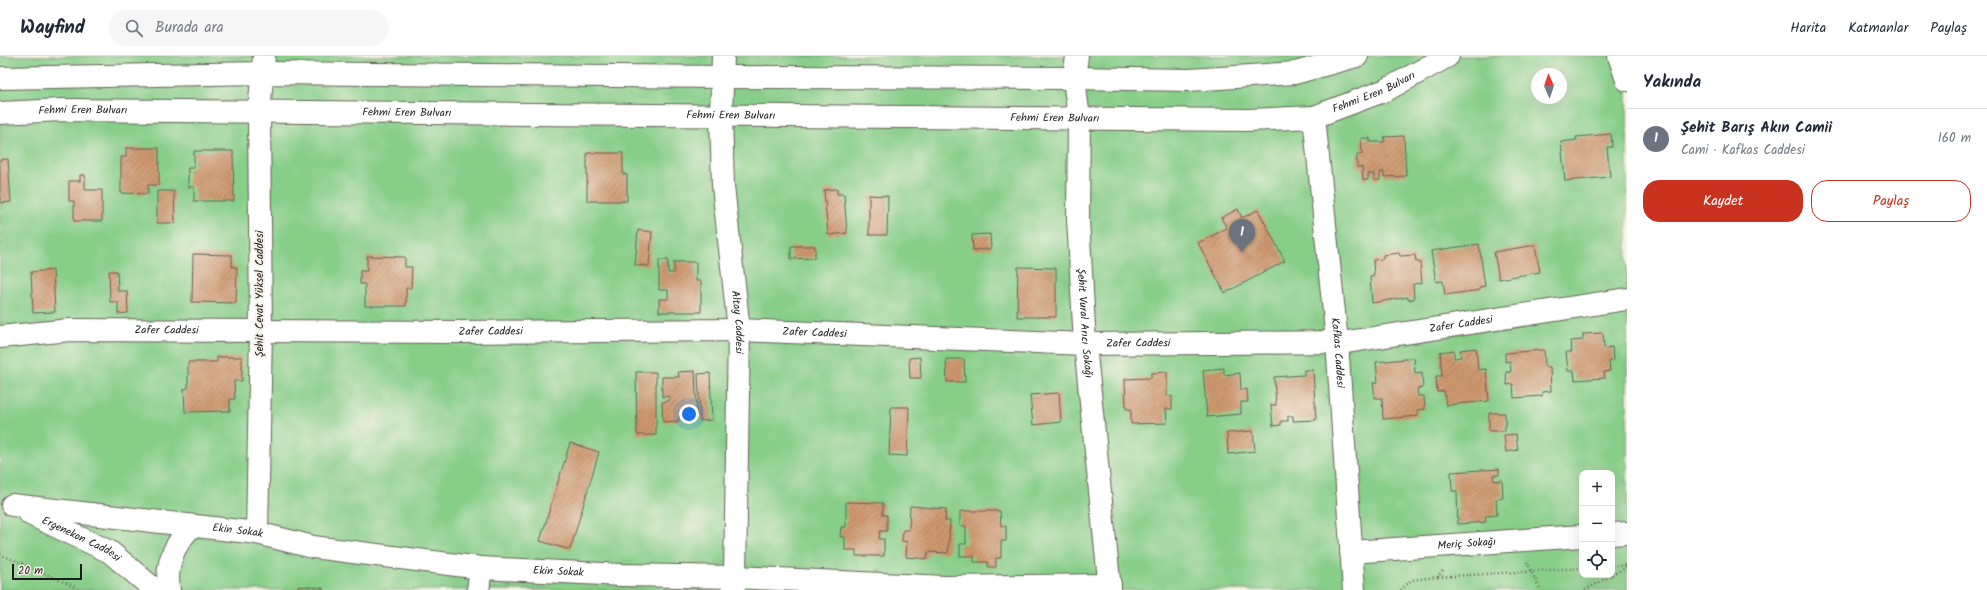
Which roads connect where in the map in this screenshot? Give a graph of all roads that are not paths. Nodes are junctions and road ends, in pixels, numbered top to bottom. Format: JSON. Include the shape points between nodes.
{"nodes":[{"id":1,"x":1077,"y":56,"type":"edge"},
{"id":2,"x":1357,"y":56,"type":"edge"},
{"id":3,"x":1448,"y":56,"type":"edge"},
{"id":4,"x":1619,"y":56,"type":"edge"},
{"id":5,"x":263,"y":64,"type":"edge"},
{"id":6,"x":723,"y":67,"type":"edge"},
{"id":7,"x":0,"y":78,"type":"edge"},
{"id":8,"x":1074,"y":78,"type":"junction"},
{"id":9,"x":1627,"y":80,"type":"edge"},
{"id":10,"x":259,"y":112,"type":"junction"},
{"id":11,"x":0,"y":113,"type":"edge"},
{"id":12,"x":721,"y":115,"type":"junction"},
{"id":13,"x":1314,"y":117,"type":"junction"},
{"id":14,"x":1079,"y":119,"type":"junction"},
{"id":15,"x":1627,"y":299,"type":"edge"},
{"id":16,"x":739,"y":330,"type":"junction"},
{"id":17,"x":261,"y":331,"type":"junction"},
{"id":18,"x":0,"y":337,"type":"edge"},
{"id":19,"x":1337,"y":342,"type":"junction"},
{"id":20,"x":1085,"y":344,"type":"junction"},
{"id":21,"x":6,"y":503,"type":"edge"},
{"id":22,"x":192,"y":526,"type":"junction"},
{"id":23,"x":257,"y":533,"type":"junction"},
{"id":24,"x":1627,"y":533,"type":"edge"},
{"id":25,"x":1615,"y":534,"type":"edge"},
{"id":26,"x":1579,"y":536,"type":"edge"},
{"id":27,"x":1351,"y":552,"type":"junction"},
{"id":28,"x":481,"y":568,"type":"junction"},
{"id":29,"x":734,"y":583,"type":"edge"},
{"id":30,"x":1110,"y":587,"type":"edge"},
{"id":31,"x":945,"y":588,"type":"edge"},
{"id":32,"x":155,"y":590,"type":"edge"},
{"id":33,"x":169,"y":590,"type":"edge"},
{"id":34,"x":478,"y":590,"type":"edge"},
{"id":35,"x":1354,"y":590,"type":"edge"}],
"edges":[{"from":1,"to":8,"type":"street","name":"Şehit Vural Arıcı Sokağı"},
{"from":2,"to":8,"type":"street","via":[[1295,73],[1189,80]]},
{"from":3,"to":13,"type":"street","name":"Fehmi Eren Bulvarı","via":[[1386,90]]},
{"from":4,"to":9,"type":"street"},
{"from":5,"to":6,"type":"street"},
{"from":5,"to":7,"type":"street"},
{"from":5,"to":10,"type":"street","name":"Şehit Cevat Yüksel Caddesi"},
{"from":6,"to":8,"type":"street"},
{"from":6,"to":12,"type":"street","name":"Altay Caddesi"},
{"from":8,"to":14,"type":"street","name":"Şehit Vural Arıcı Sokağı"},
{"from":10,"to":11,"type":"street","name":"Fehmi Eren Bulvarı","via":[[62,110]]},
{"from":10,"to":12,"type":"street","name":"Fehmi Eren Bulvarı"},
{"from":10,"to":17,"type":"street","name":"Şehit Cevat Yüksel Caddesi"},
{"from":12,"to":14,"type":"street","name":"Fehmi Eren Bulvarı"},
{"from":12,"to":16,"type":"street","name":"Altay Caddesi","via":[[723,186]]},
{"from":13,"to":14,"type":"street","name":"Fehmi Eren Bulvarı","via":[[1249,120]]},
{"from":13,"to":19,"type":"street","name":"Kafkas Caddesi"},
{"from":14,"to":20,"type":"street","name":"Şehit Vural Arıcı Sokağı","via":[[1078,219]]},
{"from":15,"to":19,"type":"street","name":"Zafer Caddesi"},
{"from":16,"to":17,"type":"street","name":"Zafer Caddesi"},
{"from":16,"to":20,"type":"street","name":"Zafer Caddesi"},
{"from":16,"to":29,"type":"street","name":"Altay Caddesi"},
{"from":17,"to":18,"type":"street","name":"Zafer Caddesi","via":[[70,330]]},
{"from":17,"to":23,"type":"street","name":"Şehit Cevat Yüksel Caddesi"},
{"from":19,"to":20,"type":"street","name":"Zafer Caddesi"},
{"from":19,"to":27,"type":"street","name":"Kafkas Caddesi"},
{"from":20,"to":30,"type":"street","name":"Şehit Vural Arıcı Sokağı"},
{"from":21,"to":22,"type":"street","name":"Ekin Sokak"},
{"from":21,"to":32,"type":"street","name":"Ergenekon Caddesi","via":[[110,552]]},
{"from":22,"to":23,"type":"street","name":"Ekin Sokak"},
{"from":22,"to":33,"type":"street","via":[[172,554]]},
{"from":23,"to":28,"type":"street","name":"Ekin Sokak","via":[[313,547]]},
{"from":24,"to":25,"type":"street"},
{"from":26,"to":27,"type":"street","name":"Meriç Sokağı"},
{"from":27,"to":35,"type":"street","name":"Kafkas Caddesi"},
{"from":28,"to":29,"type":"street","name":"Ekin Sokak"},
{"from":28,"to":34,"type":"street"},
{"from":29,"to":31,"type":"street","name":"Ekin Sokak"},
{"from":30,"to":31,"type":"street","name":"Ekin Sokak"}]}
